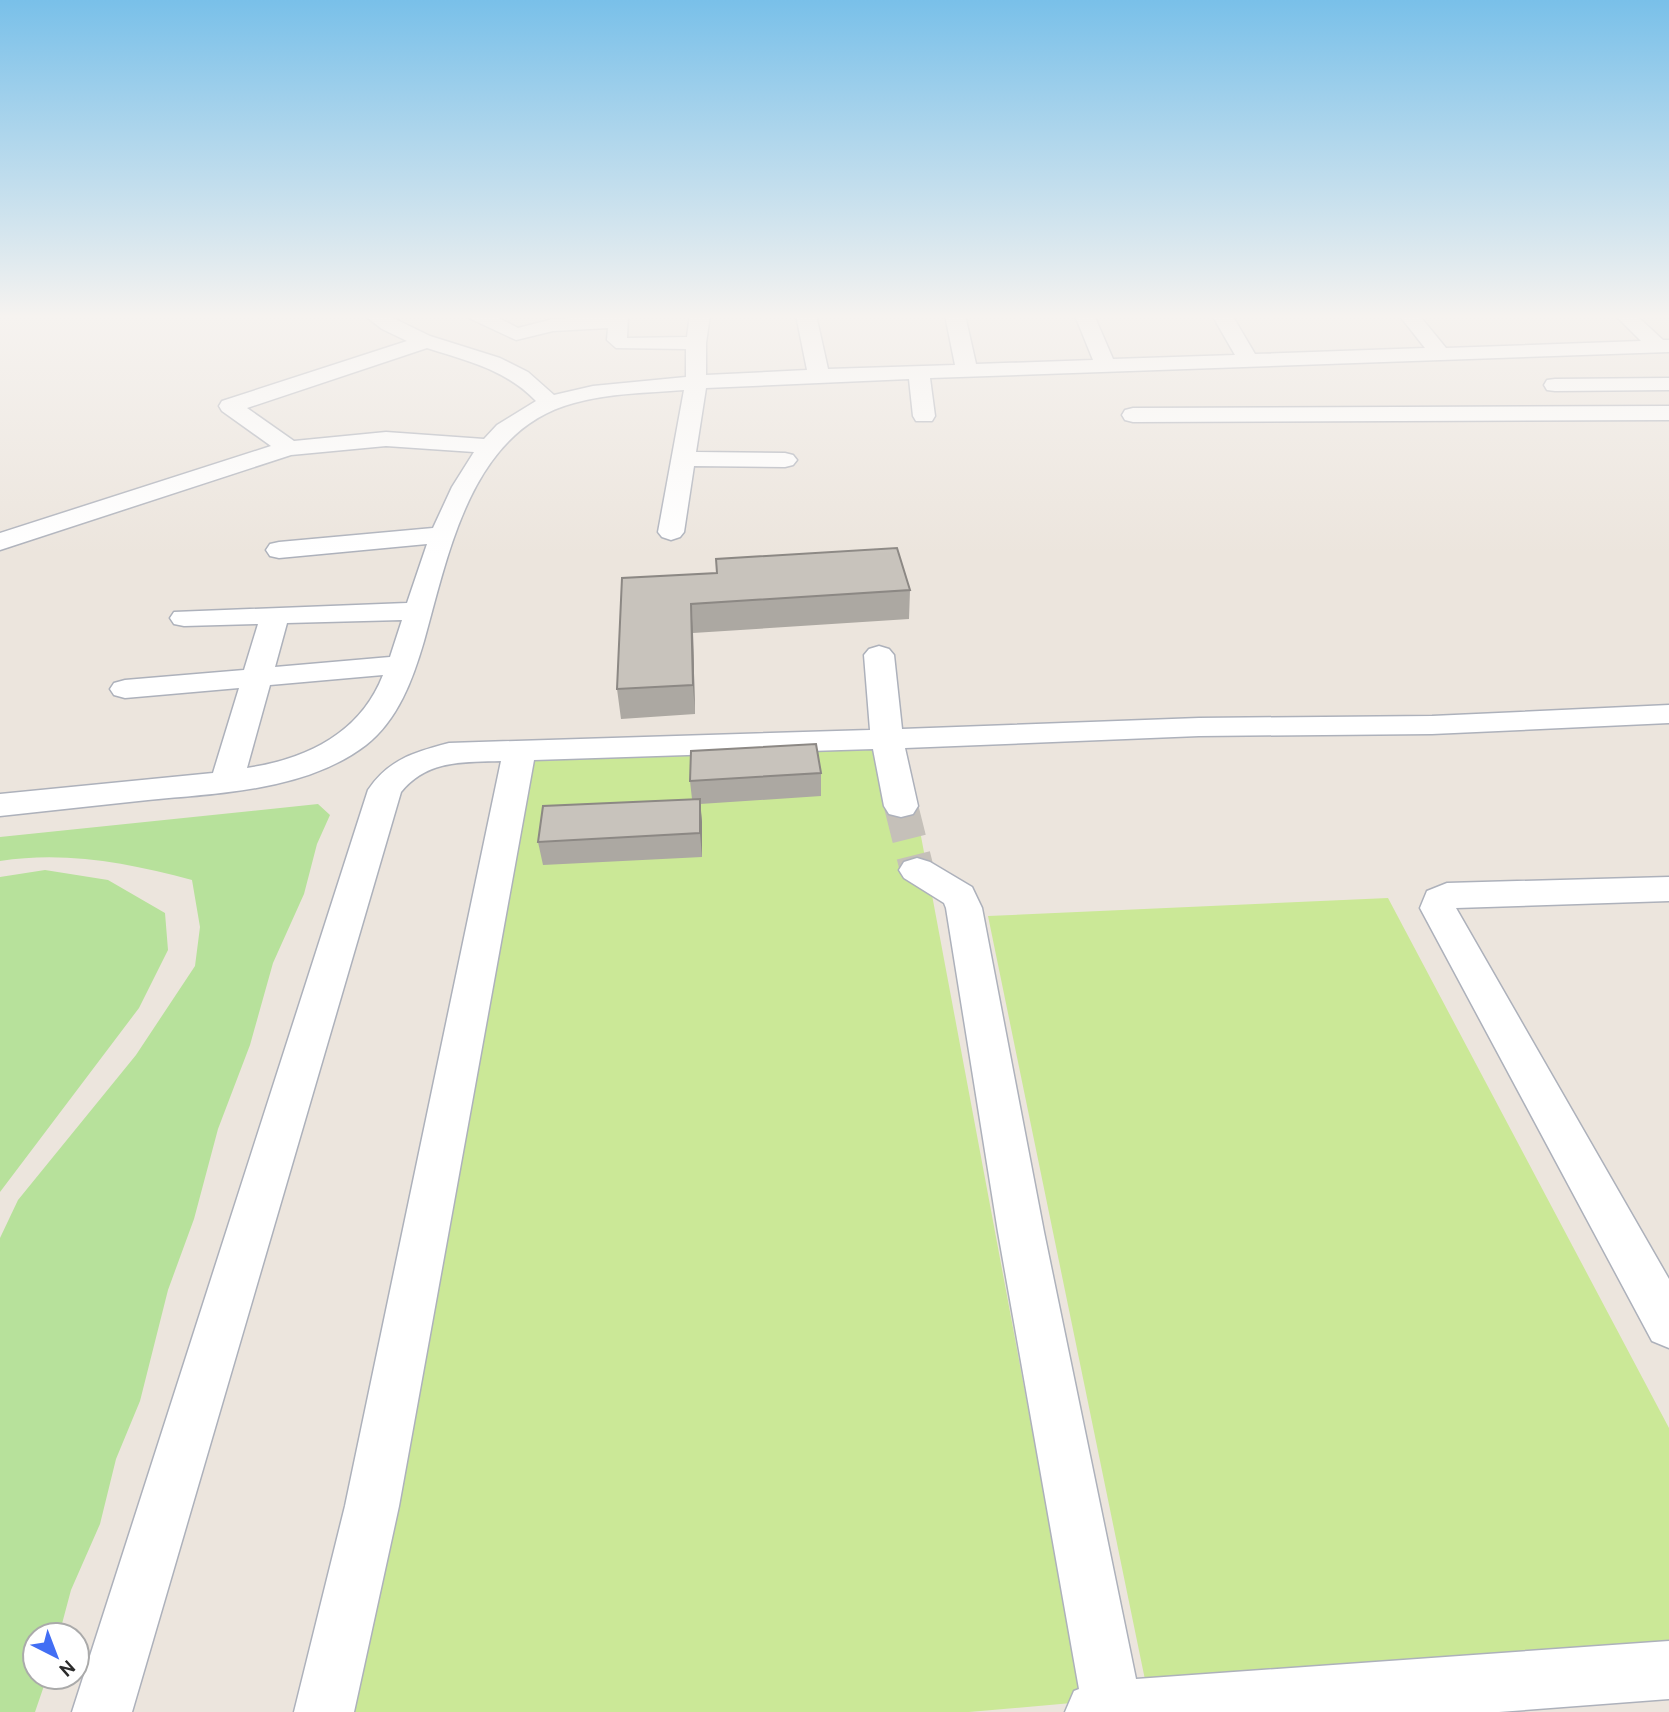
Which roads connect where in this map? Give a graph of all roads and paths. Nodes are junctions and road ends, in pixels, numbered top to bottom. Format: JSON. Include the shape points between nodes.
{"nodes":[{"id":1,"x":264,"y":395,"type":"edge"},
{"id":2,"x":541,"y":395,"type":"edge"},
{"id":3,"x":580,"y":395,"type":"edge"},
{"id":4,"x":694,"y":395,"type":"edge"},
{"id":5,"x":922,"y":395,"type":"edge"},
{"id":6,"x":1240,"y":395,"type":"edge"},
{"id":7,"x":1565,"y":395,"type":"edge"},
{"id":8,"x":550,"y":404,"type":"junction"},
{"id":9,"x":1669,"y":413,"type":"edge"},
{"id":10,"x":1584,"y":414,"type":"junction"},
{"id":11,"x":1133,"y":415,"type":"dead end"},
{"id":12,"x":1252,"y":415,"type":"junction"},
{"id":13,"x":924,"y":416,"type":"dead end"},
{"id":14,"x":488,"y":446,"type":"junction"},
{"id":15,"x":289,"y":448,"type":"junction"},
{"id":16,"x":684,"y":459,"type":"junction"},
{"id":17,"x":785,"y":460,"type":"dead end"},
{"id":18,"x":671,"y":532,"type":"dead end"},
{"id":19,"x":443,"y":535,"type":"junction"},
{"id":20,"x":0,"y":542,"type":"edge"},
{"id":21,"x":279,"y":550,"type":"dead end"},
{"id":22,"x":419,"y":611,"type":"junction"},
{"id":23,"x":275,"y":615,"type":"junction"},
{"id":24,"x":184,"y":618,"type":"dead end"},
{"id":25,"x":879,"y":655,"type":"dead end"},
{"id":26,"x":402,"y":665,"type":"junction"},
{"id":27,"x":258,"y":677,"type":"junction"},
{"id":28,"x":125,"y":689,"type":"dead end"},
{"id":29,"x":1669,"y":714,"type":"edge"},
{"id":30,"x":887,"y":740,"type":"junction"},
{"id":31,"x":519,"y":752,"type":"junction"},
{"id":32,"x":227,"y":781,"type":"junction"},
{"id":33,"x":0,"y":805,"type":"edge"},
{"id":34,"x":901,"y":806,"type":"tunnel mouth"},
{"id":35,"x":917,"y":870,"type":"tunnel mouth"},
{"id":36,"x":1669,"y":889,"type":"edge"},
{"id":37,"x":1669,"y":1325,"type":"edge"},
{"id":38,"x":1669,"y":1670,"type":"edge"},
{"id":39,"x":1104,"y":1711,"type":"edge"},
{"id":40,"x":102,"y":1712,"type":"edge"},
{"id":41,"x":324,"y":1712,"type":"edge"}],
"edges":[{"from":1,"to":15,"type":"street","via":[[230,406]]},
{"from":2,"to":8,"type":"street"},
{"from":3,"to":8,"type":"street"},
{"from":4,"to":16,"type":"street"},
{"from":5,"to":13,"type":"street"},
{"from":6,"to":12,"type":"street"},
{"from":7,"to":10,"type":"street"},
{"from":8,"to":14,"type":"street","via":[[514,423]]},
{"from":9,"to":10,"type":"street"},
{"from":10,"to":12,"type":"street"},
{"from":11,"to":12,"type":"street"},
{"from":14,"to":15,"type":"street","via":[[386,439]]},
{"from":14,"to":19,"type":"street","via":[[452,507]]},
{"from":15,"to":20,"type":"street"},
{"from":16,"to":17,"type":"street"},
{"from":16,"to":18,"type":"street"},
{"from":19,"to":21,"type":"street"},
{"from":19,"to":22,"type":"street"},
{"from":22,"to":23,"type":"street"},
{"from":22,"to":26,"type":"street"},
{"from":23,"to":24,"type":"street"},
{"from":23,"to":27,"type":"street"},
{"from":25,"to":30,"type":"street"},
{"from":26,"to":27,"type":"street"},
{"from":26,"to":32,"type":"street","via":[[375,719],[355,739],[300,765]]},
{"from":27,"to":28,"type":"street"},
{"from":27,"to":32,"type":"street"},
{"from":29,"to":30,"type":"street"},
{"from":30,"to":31,"type":"street"},
{"from":30,"to":34,"type":"street"},
{"from":31,"to":40,"type":"street","via":[[449,753],[414,762],[399,771],[385,790]]},
{"from":31,"to":41,"type":"street","via":[[373,1506]]},
{"from":32,"to":33,"type":"street"},
{"from":35,"to":39,"type":"street","via":[[959,896],[964,908]]},
{"from":36,"to":37,"type":"street","via":[[1447,896],[1438,908]]},
{"from":38,"to":39,"type":"street"}]}
